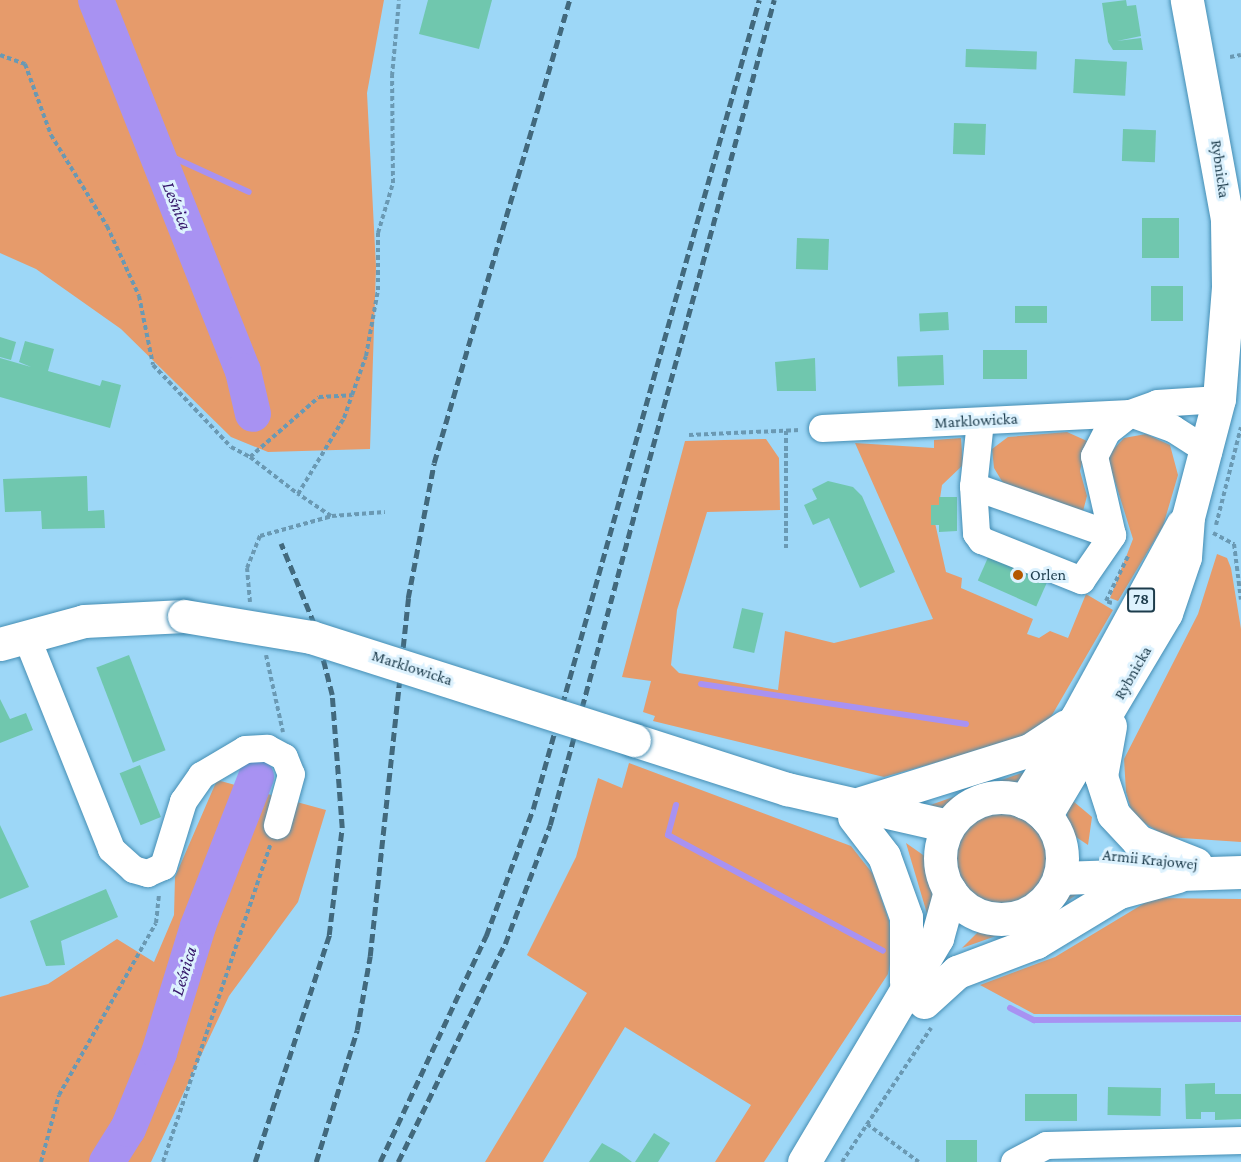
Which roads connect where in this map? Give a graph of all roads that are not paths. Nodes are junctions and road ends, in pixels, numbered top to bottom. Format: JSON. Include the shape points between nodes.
{"nodes":[{"id":1,"x":1187,"y":0,"type":"edge"},
{"id":2,"x":1219,"y":399,"type":"junction"},
{"id":3,"x":1130,"y":413,"type":"junction"},
{"id":4,"x":980,"y":421,"type":"junction"},
{"id":5,"x":822,"y":428,"type":"road end"},
{"id":6,"x":1208,"y":451,"type":"junction"},
{"id":7,"x":973,"y":486,"type":"junction"},
{"id":8,"x":1201,"y":525,"type":"junction"},
{"id":9,"x":1112,"y":535,"type":"junction"},
{"id":10,"x":13,"y":640,"type":"edge"},
{"id":11,"x":1113,"y":709,"type":"junction"},
{"id":12,"x":1077,"y":717,"type":"junction"},
{"id":13,"x":1035,"y":809,"type":"junction"},
{"id":14,"x":856,"y":811,"type":"junction"},
{"id":15,"x":277,"y":825,"type":"road end"},
{"id":16,"x":944,"y":841,"type":"junction"},
{"id":17,"x":1060,"y":862,"type":"junction"},
{"id":18,"x":1187,"y":870,"type":"junction"},
{"id":19,"x":1240,"y":872,"type":"edge"},
{"id":20,"x":950,"y":891,"type":"junction"},
{"id":21,"x":988,"y":918,"type":"junction"},
{"id":22,"x":922,"y":1003,"type":"junction"},
{"id":23,"x":1241,"y":1140,"type":"edge"},
{"id":24,"x":804,"y":1162,"type":"edge"},
{"id":25,"x":1014,"y":1162,"type":"edge"}],
"edges":[{"from":1,"to":2,"type":"main road","name":"Rybnicka","number":"78","via":[[1227,219],[1228,286]]},
{"from":2,"to":3,"type":"street","name":"Marklowicka","via":[[1157,403]]},
{"from":2,"to":6,"type":"main road","name":"Rybnicka","number":"78"},
{"from":3,"to":4,"type":"street","name":"Marklowicka"},
{"from":3,"to":6,"type":"street","name":"Marklowicka","via":[[1172,428]]},
{"from":3,"to":9,"type":"street","via":[[1107,431],[1094,456]]},
{"from":4,"to":5,"type":"street","name":"Marklowicka"},
{"from":4,"to":7,"type":"street"},
{"from":6,"to":8,"type":"main road","name":"Rybnicka","number":"78"},
{"from":7,"to":9,"type":"street"},
{"from":7,"to":9,"type":"street","via":[[981,540],[1081,580]]},
{"from":8,"to":11,"type":"main road","name":"Rybnicka","number":"78","via":[[1185,557],[1166,613]]},
{"from":8,"to":12,"type":"main road","name":"Rybnicka","number":"78","via":[[1169,542]]},
{"from":10,"to":14,"type":"main road","name":"Marklowicka","bridge":true,"via":[[84,621],[184,616],[319,639]]},
{"from":10,"to":15,"type":"street","name":"Marklowicka","via":[[111,849],[134,870],[147,873],[163,866],[183,801],[201,775],[245,749],[277,753],[291,774]]},
{"from":11,"to":13,"type":"main road","name":"Rybnicka","number":"78"},
{"from":11,"to":18,"type":"main road","via":[[1101,776],[1113,814],[1138,841]]},
{"from":12,"to":13,"type":"main road","name":"Rybnicka","number":"78"},
{"from":12,"to":14,"type":"main road","via":[[1030,750]]},
{"from":13,"to":16,"type":"main road","via":[[979,801]]},
{"from":13,"to":17,"type":"main road"},
{"from":14,"to":16,"type":"main road","name":"Marklowicka"},
{"from":14,"to":22,"type":"main road","via":[[884,856],[906,917]]},
{"from":16,"to":20,"type":"main road"},
{"from":17,"to":18,"type":"main road","name":"Armii Krajowej"},
{"from":17,"to":21,"type":"main road","via":[[1030,912]]},
{"from":18,"to":19,"type":"main road","name":"Armii Krajowej"},
{"from":18,"to":22,"type":"main road","via":[[1119,892],[1036,942],[957,972]]},
{"from":20,"to":21,"type":"main road","via":[[963,907]]},
{"from":20,"to":22,"type":"main road"},
{"from":21,"to":22,"type":"main road","via":[[952,950]]},
{"from":22,"to":24,"type":"main road","via":[[868,1046],[842,1103]]},
{"from":23,"to":25,"type":"street","via":[[1046,1145]]}]}
